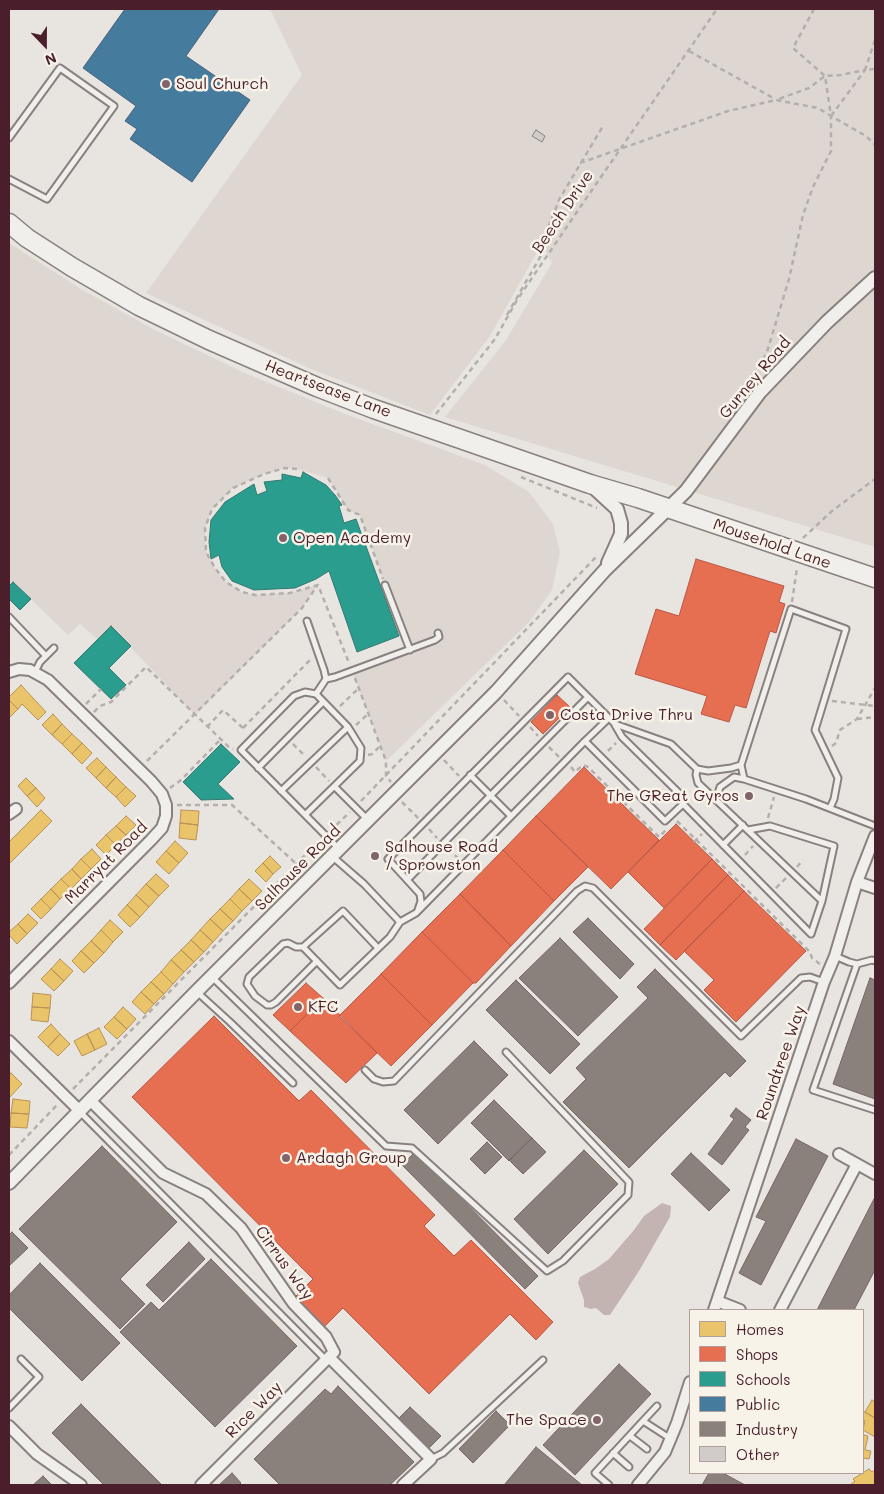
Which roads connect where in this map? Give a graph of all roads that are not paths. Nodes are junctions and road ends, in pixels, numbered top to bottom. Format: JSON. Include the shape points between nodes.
{"nodes":[{"id":1,"x":9,"y":138,"type":"edge"},
{"id":2,"x":9,"y":179,"type":"edge"},
{"id":3,"x":9,"y":223,"type":"edge"},
{"id":4,"x":875,"y":278,"type":"edge"},
{"id":5,"x":590,"y":484,"type":"junction"},
{"id":6,"x":668,"y":508,"type":"junction"},
{"id":7,"x":604,"y":570,"type":"junction"},
{"id":8,"x":875,"y":578,"type":"edge"},
{"id":9,"x":386,"y":585,"type":"road end"},
{"id":10,"x":9,"y":617,"type":"edge"},
{"id":11,"x":306,"y":621,"type":"dead end"},
{"id":12,"x":438,"y":633,"type":"dead end"},
{"id":13,"x":54,"y":648,"type":"dead end"},
{"id":14,"x":410,"y":650,"type":"junction"},
{"id":15,"x":46,"y":656,"type":"junction"},
{"id":16,"x":9,"y":672,"type":"edge"},
{"id":17,"x":35,"y":672,"type":"junction"},
{"id":18,"x":326,"y":679,"type":"junction"},
{"id":19,"x":316,"y":694,"type":"junction"},
{"id":20,"x":588,"y":697,"type":"junction"},
{"id":21,"x":323,"y":702,"type":"junction"},
{"id":22,"x":609,"y":718,"type":"junction"},
{"id":23,"x":615,"y":724,"type":"junction"},
{"id":24,"x":349,"y":728,"type":"junction"},
{"id":25,"x":585,"y":742,"type":"junction"},
{"id":26,"x":741,"y":765,"type":"junction"},
{"id":27,"x":258,"y":768,"type":"junction"},
{"id":28,"x":697,"y":769,"type":"junction"},
{"id":29,"x":470,"y":775,"type":"junction"},
{"id":30,"x":744,"y":779,"type":"junction"},
{"id":31,"x":335,"y":787,"type":"junction"},
{"id":32,"x":282,"y":791,"type":"junction"},
{"id":33,"x":490,"y":795,"type":"junction"},
{"id":34,"x":716,"y":800,"type":"junction"},
{"id":35,"x":683,"y":804,"type":"junction"},
{"id":36,"x":830,"y":808,"type":"junction"},
{"id":37,"x":306,"y":814,"type":"junction"},
{"id":38,"x":511,"y":816,"type":"junction"},
{"id":39,"x":368,"y":821,"type":"junction"},
{"id":40,"x":742,"y":825,"type":"junction"},
{"id":41,"x":875,"y":826,"type":"edge"},
{"id":42,"x":748,"y":830,"type":"junction"},
{"id":43,"x":875,"y":836,"type":"edge"},
{"id":44,"x":723,"y":845,"type":"junction"},
{"id":45,"x":336,"y":853,"type":"junction"},
{"id":46,"x":407,"y":880,"type":"junction"},
{"id":47,"x":857,"y":882,"type":"junction"},
{"id":48,"x":875,"y":888,"type":"edge"},
{"id":49,"x":822,"y":901,"type":"junction"},
{"id":50,"x":416,"y":912,"type":"junction"},
{"id":51,"x":400,"y":922,"type":"junction"},
{"id":52,"x":303,"y":947,"type":"junction"},
{"id":53,"x":378,"y":948,"type":"junction"},
{"id":54,"x":834,"y":956,"type":"junction"},
{"id":55,"x":875,"y":961,"type":"edge"},
{"id":56,"x":317,"y":962,"type":"junction"},
{"id":57,"x":857,"y":964,"type":"junction"},
{"id":58,"x":212,"y":977,"type":"junction"},
{"id":59,"x":824,"y":982,"type":"junction"},
{"id":60,"x":9,"y":983,"type":"edge"},
{"id":61,"x":196,"y":992,"type":"junction"},
{"id":62,"x":9,"y":1042,"type":"edge"},
{"id":63,"x":506,"y":1052,"type":"dead end"},
{"id":64,"x":365,"y":1070,"type":"dead end"},
{"id":65,"x":293,"y":1083,"type":"dead end"},
{"id":66,"x":91,"y":1101,"type":"junction"},
{"id":67,"x":875,"y":1110,"type":"edge"},
{"id":68,"x":80,"y":1111,"type":"junction"},
{"id":69,"x":840,"y":1154,"type":"dead end"},
{"id":70,"x":857,"y":1164,"type":"junction"},
{"id":71,"x":875,"y":1174,"type":"edge"},
{"id":72,"x":9,"y":1183,"type":"edge"},
{"id":73,"x":715,"y":1306,"type":"edge"},
{"id":74,"x":734,"y":1309,"type":"edge"},
{"id":75,"x":781,"y":1309,"type":"edge"},
{"id":76,"x":327,"y":1358,"type":"junction"},
{"id":77,"x":21,"y":1359,"type":"dead end"},
{"id":78,"x":543,"y":1360,"type":"dead end"},
{"id":79,"x":689,"y":1385,"type":"edge"},
{"id":80,"x":657,"y":1406,"type":"dead end"},
{"id":81,"x":9,"y":1408,"type":"edge"},
{"id":82,"x":643,"y":1421,"type":"junction"},
{"id":83,"x":9,"y":1426,"type":"edge"},
{"id":84,"x":630,"y":1436,"type":"junction"},
{"id":85,"x":671,"y":1439,"type":"junction"},
{"id":86,"x":647,"y":1449,"type":"dead end"},
{"id":87,"x":613,"y":1453,"type":"junction"},
{"id":88,"x":431,"y":1459,"type":"junction"},
{"id":89,"x":629,"y":1467,"type":"dead end"},
{"id":90,"x":82,"y":1485,"type":"edge"},
{"id":91,"x":201,"y":1485,"type":"edge"},
{"id":92,"x":403,"y":1485,"type":"edge"},
{"id":93,"x":609,"y":1485,"type":"edge"},
{"id":94,"x":638,"y":1485,"type":"edge"}],
"edges":[{"from":1,"to":2,"type":"lane","via":[[60,68],[114,106],[47,199]]},
{"from":3,"to":5,"type":"highway","name":"Heartsease Lane","via":[[72,267],[139,306],[201,336],[317,387]]},
{"from":4,"to":6,"type":"street","name":"Gurney Road","via":[[827,322],[760,392],[696,478]]},
{"from":5,"to":6,"type":"highway","name":"Heartsease Lane"},
{"from":5,"to":7,"type":"street","name":"Salhouse Road","via":[[617,509],[622,523],[621,534]]},
{"from":6,"to":7,"type":"street","name":"Salhouse Road"},
{"from":6,"to":8,"type":"highway","name":"Mousehold Lane"},
{"from":7,"to":39,"type":"street","name":"Salhouse Road","via":[[496,692]]},
{"from":9,"to":14,"type":"lane"},
{"from":10,"to":15,"type":"lane"},
{"from":11,"to":18,"type":"lane"},
{"from":12,"to":14,"type":"lane","via":[[435,640]]},
{"from":13,"to":15,"type":"lane"},
{"from":14,"to":18,"type":"lane"},
{"from":15,"to":17,"type":"lane"},
{"from":16,"to":17,"type":"street","via":[[20,669]]},
{"from":17,"to":60,"type":"street","name":"Marryat Road","via":[[48,680],[162,794],[166,816],[162,828]]},
{"from":18,"to":19,"type":"lane"},
{"from":19,"to":21,"type":"lane"},
{"from":19,"to":27,"type":"lane","via":[[306,692],[294,696],[241,750]]},
{"from":20,"to":22,"type":"lane"},
{"from":20,"to":29,"type":"lane","via":[[568,677]]},
{"from":20,"to":33,"type":"lane"},
{"from":21,"to":24,"type":"lane"},
{"from":21,"to":27,"type":"lane"},
{"from":22,"to":23,"type":"lane"},
{"from":22,"to":25,"type":"lane"},
{"from":23,"to":28,"type":"lane","via":[[671,744]]},
{"from":23,"to":35,"type":"lane","via":[[622,738],[683,797]]},
{"from":24,"to":31,"type":"lane","via":[[361,748],[360,761]]},
{"from":24,"to":32,"type":"lane"},
{"from":25,"to":35,"type":"lane","via":[[666,821]]},
{"from":25,"to":38,"type":"lane"},
{"from":26,"to":28,"type":"lane","via":[[708,771]]},
{"from":26,"to":30,"type":"lane"},
{"from":26,"to":36,"type":"lane","via":[[791,608],[846,629],[815,730],[838,778]]},
{"from":27,"to":32,"type":"lane"},
{"from":28,"to":34,"type":"lane","via":[[698,783]]},
{"from":29,"to":33,"type":"lane"},
{"from":29,"to":46,"type":"lane","via":[[388,859]]},
{"from":30,"to":34,"type":"lane","via":[[734,778],[726,782],[720,787]]},
{"from":30,"to":36,"type":"lane"},
{"from":31,"to":37,"type":"lane"},
{"from":31,"to":39,"type":"lane"},
{"from":32,"to":37,"type":"lane"},
{"from":33,"to":38,"type":"lane"},
{"from":33,"to":46,"type":"lane"},
{"from":34,"to":40,"type":"lane"},
{"from":35,"to":44,"type":"lane"},
{"from":36,"to":41,"type":"lane"},
{"from":37,"to":45,"type":"lane","via":[[326,835]]},
{"from":38,"to":50,"type":"lane"},
{"from":39,"to":45,"type":"street","name":"Salhouse Road"},
{"from":40,"to":42,"type":"lane"},
{"from":40,"to":44,"type":"lane"},
{"from":42,"to":49,"type":"lane"},
{"from":42,"to":49,"type":"lane","via":[[770,826],[834,846]]},
{"from":43,"to":47,"type":"street","name":"Roundtree Way"},
{"from":44,"to":49,"type":"lane","via":[[811,934]]},
{"from":45,"to":51,"type":"lane"},
{"from":45,"to":58,"type":"street","name":"Salhouse Road"},
{"from":46,"to":50,"type":"lane","via":[[421,897]]},
{"from":47,"to":48,"type":"street"},
{"from":47,"to":54,"type":"street","name":"Roundtree Way"},
{"from":50,"to":51,"type":"lane"},
{"from":51,"to":53,"type":"lane"},
{"from":52,"to":53,"type":"lane","via":[[343,911]]},
{"from":52,"to":56,"type":"lane"},
{"from":52,"to":56,"type":"lane","via":[[283,944],[249,977],[247,984],[254,996],[271,1005]]},
{"from":53,"to":56,"type":"lane","via":[[340,985]]},
{"from":54,"to":57,"type":"lane"},
{"from":54,"to":59,"type":"street","name":"Roundtree Way"},
{"from":55,"to":57,"type":"lane"},
{"from":57,"to":67,"type":"lane","via":[[813,1090]]},
{"from":58,"to":61,"type":"street","name":"Salhouse Road"},
{"from":58,"to":63,"type":"lane","via":[[386,1146],[412,1148],[546,1272],[563,1261],[628,1195],[629,1182]]},
{"from":59,"to":64,"type":"lane","via":[[810,977],[801,978],[741,1036],[593,888],[585,886],[394,1081],[383,1082]]},
{"from":59,"to":73,"type":"street","name":"Roundtree Way"},
{"from":61,"to":65,"type":"lane"},
{"from":61,"to":66,"type":"street","name":"Salhouse Road"},
{"from":62,"to":68,"type":"street"},
{"from":66,"to":68,"type":"street","name":"Salhouse Road"},
{"from":66,"to":76,"type":"street","name":"Cirrus Way","via":[[163,1173],[206,1194],[241,1228],[293,1303],[326,1337],[334,1352]]},
{"from":68,"to":72,"type":"street","name":"Salhouse Road"},
{"from":68,"to":76,"type":"lane"},
{"from":69,"to":70,"type":"street"},
{"from":70,"to":71,"type":"street"},
{"from":70,"to":75,"type":"street"},
{"from":73,"to":74,"type":"street","name":"Roundtree Way"},
{"from":76,"to":88,"type":"street"},
{"from":76,"to":91,"type":"street","name":"Rice Way"},
{"from":77,"to":81,"type":"lane","via":[[39,1377]]},
{"from":78,"to":88,"type":"lane","via":[[443,1453]]},
{"from":79,"to":85,"type":"street"},
{"from":80,"to":82,"type":"lane"},
{"from":82,"to":84,"type":"lane"},
{"from":82,"to":85,"type":"lane"},
{"from":83,"to":90,"type":"street","via":[[37,1454]]},
{"from":84,"to":86,"type":"lane"},
{"from":84,"to":87,"type":"lane"},
{"from":85,"to":94,"type":"street","via":[[665,1452]]},
{"from":87,"to":89,"type":"lane"},
{"from":87,"to":93,"type":"lane","via":[[595,1473]]},
{"from":88,"to":92,"type":"street"}]}
